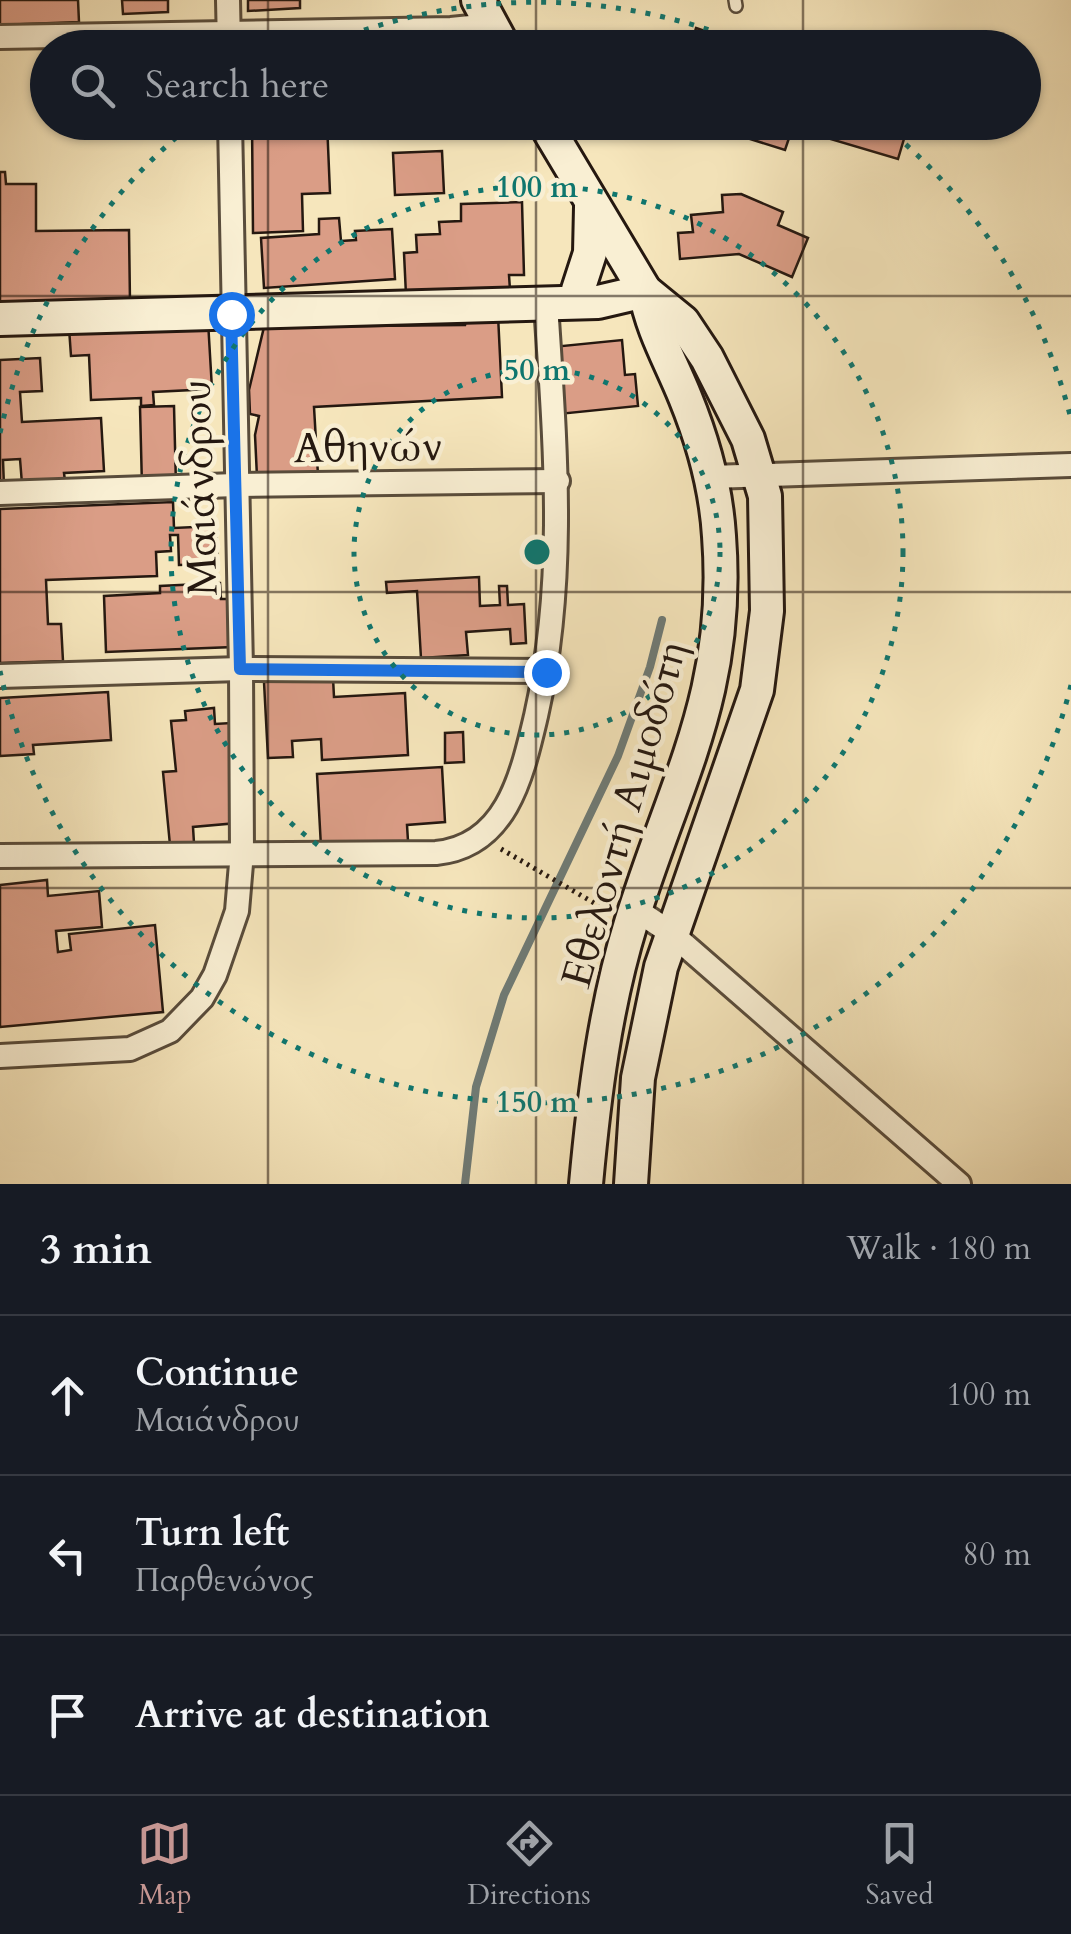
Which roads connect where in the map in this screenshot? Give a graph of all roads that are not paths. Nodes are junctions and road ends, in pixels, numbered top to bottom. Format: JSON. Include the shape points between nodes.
{"nodes":[{"id":1,"x":228,"y":0,"type":"edge"},
{"id":2,"x":491,"y":24,"type":"edge"},
{"id":3,"x":229,"y":30,"type":"edge"},
{"id":4,"x":399,"y":30,"type":"edge"},
{"id":5,"x":0,"y":37,"type":"edge"},
{"id":6,"x":30,"y":38,"type":"edge"},
{"id":7,"x":230,"y":140,"type":"edge"},
{"id":8,"x":554,"y":140,"type":"edge"},
{"id":9,"x":591,"y":207,"type":"junction"},
{"id":10,"x":637,"y":278,"type":"junction"},
{"id":11,"x":578,"y":290,"type":"junction"},
{"id":12,"x":546,"y":304,"type":"junction"},
{"id":13,"x":231,"y":314,"type":"junction"},
{"id":14,"x":0,"y":319,"type":"edge"},
{"id":15,"x":1071,"y":465,"type":"edge"},
{"id":16,"x":710,"y":477,"type":"junction"},
{"id":17,"x":762,"y":477,"type":"junction"},
{"id":18,"x":558,"y":481,"type":"junction"},
{"id":19,"x":236,"y":484,"type":"junction"},
{"id":20,"x":0,"y":494,"type":"edge"},
{"id":21,"x":240,"y":669,"type":"junction"},
{"id":22,"x":546,"y":672,"type":"junction"},
{"id":23,"x":0,"y":676,"type":"edge"},
{"id":24,"x":242,"y":852,"type":"junction"},
{"id":25,"x":0,"y":856,"type":"edge"},
{"id":26,"x":633,"y":917,"type":"junction"},
{"id":27,"x":671,"y":934,"type":"junction"},
{"id":28,"x":0,"y":1056,"type":"edge"},
{"id":29,"x":586,"y":1184,"type":"edge"},
{"id":30,"x":631,"y":1184,"type":"edge"},
{"id":31,"x":959,"y":1184,"type":"edge"}],
"edges":[{"from":1,"to":3,"type":"street"},
{"from":2,"to":4,"type":"street"},
{"from":5,"to":6,"type":"street"},
{"from":7,"to":13,"type":"street","name":"Μαιάνδρου"},
{"from":8,"to":9,"type":"main road"},
{"from":9,"to":10,"type":"main road"},
{"from":9,"to":11,"type":"main road","via":[[590,253]]},
{"from":10,"to":11,"type":"main road"},
{"from":10,"to":12,"type":"main road","via":[[598,302]]},
{"from":10,"to":16,"type":"main road","name":"Εθελοντή Αιμοδότη"},
{"from":10,"to":17,"type":"main road","name":"Εθελοντή Αιμοδότη","via":[[684,322],[707,358]]},
{"from":11,"to":12,"type":"main road"},
{"from":12,"to":13,"type":"main road"},
{"from":12,"to":18,"type":"street"},
{"from":13,"to":14,"type":"main road"},
{"from":13,"to":19,"type":"street","name":"Μαιάνδρου"},
{"from":15,"to":17,"type":"street"},
{"from":16,"to":17,"type":"street"},
{"from":16,"to":26,"type":"main road","name":"Εθελοντή Αιμοδότη","via":[[719,536],[716,660],[697,742]]},
{"from":17,"to":27,"type":"main road","name":"Εθελοντή Αιμοδότη","via":[[768,578],[760,676]]},
{"from":18,"to":19,"type":"street","name":"Αθηνών"},
{"from":18,"to":22,"type":"street","via":[[559,556]]},
{"from":19,"to":20,"type":"street","name":"Αθηνών"},
{"from":19,"to":21,"type":"street","name":"Μαιάνδρου"},
{"from":21,"to":22,"type":"street"},
{"from":21,"to":23,"type":"street"},
{"from":21,"to":24,"type":"street","name":"Μαιάνδρου"},
{"from":22,"to":24,"type":"street","via":[[516,788],[482,837],[448,852]]},
{"from":24,"to":25,"type":"street"},
{"from":24,"to":28,"type":"street","name":"Μαιάνδρου","via":[[226,948],[202,998],[170,1032],[130,1049]]},
{"from":26,"to":27,"type":"street"},
{"from":26,"to":29,"type":"main road","name":"Εθελοντή Αιμοδότη","via":[[608,1018]]},
{"from":27,"to":30,"type":"main road","name":"Εθελοντή Αιμοδότη","via":[[638,1078]]},
{"from":27,"to":31,"type":"street"}]}
